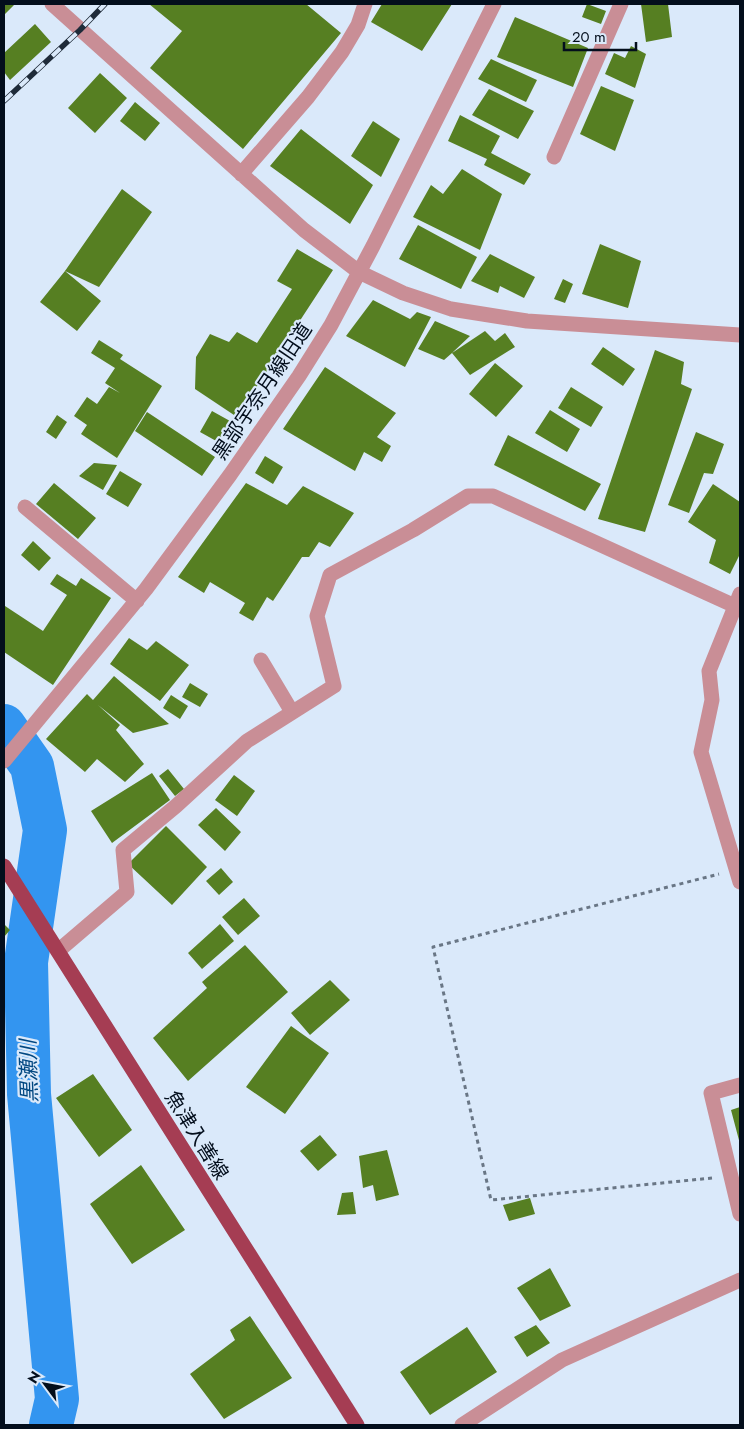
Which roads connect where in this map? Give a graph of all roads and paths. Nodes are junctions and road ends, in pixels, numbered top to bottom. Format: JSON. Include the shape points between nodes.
{"nodes":[{"id":1,"x":52,"y":4,"type":"edge"},
{"id":2,"x":365,"y":4,"type":"edge"},
{"id":3,"x":494,"y":4,"type":"edge"},
{"id":4,"x":621,"y":4,"type":"edge"},
{"id":5,"x":554,"y":157,"type":"dead end"},
{"id":6,"x":241,"y":174,"type":"junction"},
{"id":7,"x":359,"y":272,"type":"junction"},
{"id":8,"x":740,"y":335,"type":"edge"},
{"id":9,"x":25,"y":507,"type":"dead end"},
{"id":10,"x":738,"y":600,"type":"edge"},
{"id":11,"x":137,"y":601,"type":"junction"},
{"id":12,"x":261,"y":660,"type":"dead end"},
{"id":13,"x":292,"y":712,"type":"junction"},
{"id":14,"x":5,"y":760,"type":"edge"},
{"id":15,"x":4,"y":866,"type":"edge"},
{"id":16,"x":738,"y":876,"type":"edge"},
{"id":17,"x":58,"y":951,"type":"junction"},
{"id":18,"x":740,"y":1084,"type":"edge"},
{"id":19,"x":731,"y":1176,"type":"junction"},
{"id":20,"x":740,"y":1214,"type":"edge"},
{"id":21,"x":740,"y":1280,"type":"edge"},
{"id":22,"x":357,"y":1425,"type":"edge"},
{"id":23,"x":462,"y":1425,"type":"edge"}],
"edges":[{"from":1,"to":6,"type":"street"},
{"from":2,"to":6,"type":"street","via":[[358,26],[342,52],[308,97]]},
{"from":3,"to":7,"type":"street","name":"黒部宇奈月線旧道"},
{"from":4,"to":5,"type":"street"},
{"from":6,"to":7,"type":"street","via":[[304,230]]},
{"from":7,"to":8,"type":"street","via":[[403,293],[452,309],[527,321]]},
{"from":7,"to":11,"type":"street","name":"黒部宇奈月線旧道","via":[[299,376]]},
{"from":9,"to":11,"type":"street"},
{"from":10,"to":13,"type":"street","via":[[493,496],[468,496],[330,575],[317,616],[334,686]]},
{"from":10,"to":16,"type":"street","via":[[709,671],[712,700],[701,752]]},
{"from":11,"to":14,"type":"street","name":"黒部宇奈月線旧道"},
{"from":12,"to":13,"type":"street"},
{"from":13,"to":17,"type":"street","via":[[247,741],[124,850],[127,892]]},
{"from":15,"to":17,"type":"main road","name":"魚津入善線"},
{"from":16,"to":19,"type":"path","via":[[434,947],[491,1200]]},
{"from":17,"to":22,"type":"main road","name":"魚津入善線"},
{"from":18,"to":19,"type":"street","via":[[711,1093]]},
{"from":19,"to":20,"type":"street"},
{"from":21,"to":23,"type":"street","via":[[562,1360]]}]}
